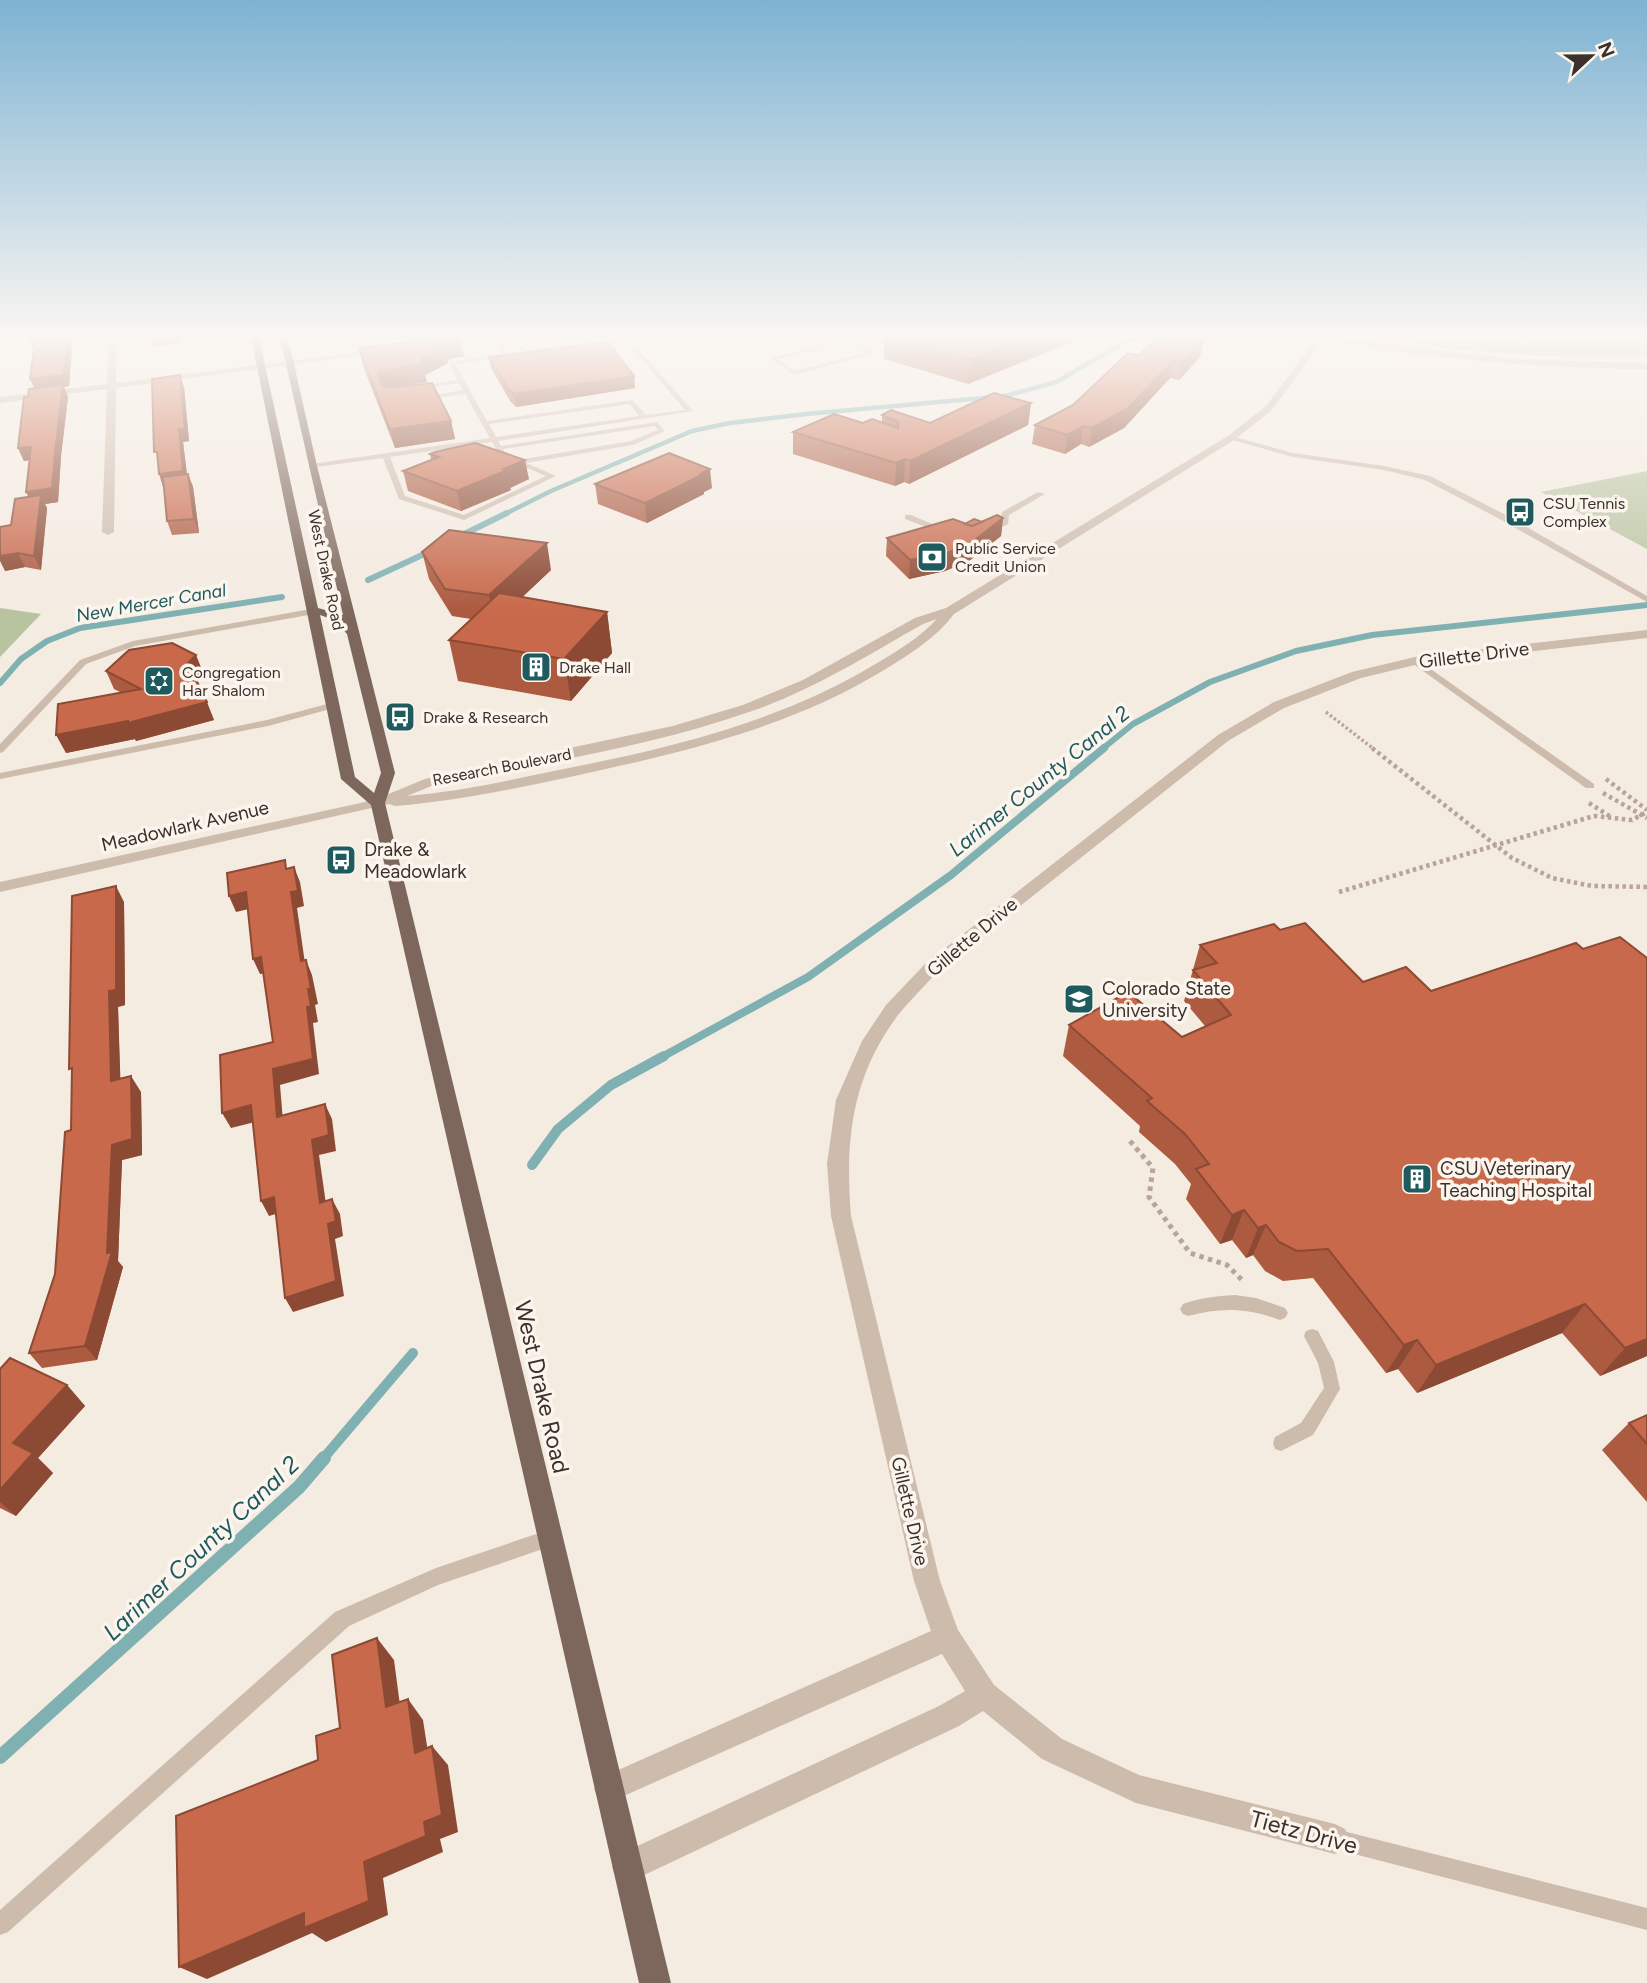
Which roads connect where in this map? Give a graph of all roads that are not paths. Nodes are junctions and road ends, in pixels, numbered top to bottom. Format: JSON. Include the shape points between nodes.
{"nodes":[{"id":1,"x":109,"y":426,"type":"edge"},
{"id":2,"x":273,"y":426,"type":"edge"},
{"id":3,"x":304,"y":426,"type":"edge"},
{"id":4,"x":485,"y":426,"type":"edge"},
{"id":5,"x":590,"y":426,"type":"edge"},
{"id":6,"x":649,"y":426,"type":"edge"},
{"id":7,"x":658,"y":426,"type":"edge"},
{"id":8,"x":1247,"y":426,"type":"edge"},
{"id":9,"x":1231,"y":438,"type":"junction"},
{"id":10,"x":493,"y":440,"type":"junction"},
{"id":11,"x":499,"y":454,"type":"junction"},
{"id":12,"x":386,"y":456,"type":"junction"},
{"id":13,"x":516,"y":462,"type":"junction"},
{"id":14,"x":312,"y":466,"type":"junction"},
{"id":15,"x":408,"y":477,"type":"edge"},
{"id":16,"x":396,"y":481,"type":"junction"},
{"id":17,"x":1041,"y":494,"type":"dead end"},
{"id":18,"x":908,"y":517,"type":"dead end"},
{"id":19,"x":108,"y":532,"type":"dead end"},
{"id":20,"x":982,"y":534,"type":"edge"},
{"id":21,"x":958,"y":536,"type":"edge"},
{"id":22,"x":1643,"y":597,"type":"edge"},
{"id":23,"x":950,"y":611,"type":"junction"},
{"id":24,"x":311,"y":612,"type":"junction"},
{"id":25,"x":1647,"y":634,"type":"edge"},
{"id":26,"x":355,"y":637,"type":"junction"},
{"id":27,"x":1415,"y":661,"type":"junction"},
{"id":28,"x":331,"y":706,"type":"junction"},
{"id":29,"x":0,"y":750,"type":"edge"},
{"id":30,"x":0,"y":776,"type":"edge"},
{"id":31,"x":1590,"y":786,"type":"road end"},
{"id":32,"x":377,"y":803,"type":"junction"},
{"id":33,"x":0,"y":887,"type":"edge"},
{"id":34,"x":1188,"y":1309,"type":"dead end"},
{"id":35,"x":1280,"y":1312,"type":"dead end"},
{"id":36,"x":1312,"y":1336,"type":"dead end"},
{"id":37,"x":1281,"y":1443,"type":"dead end"},
{"id":38,"x":551,"y":1538,"type":"junction"},
{"id":39,"x":947,"y":1638,"type":"junction"},
{"id":40,"x":984,"y":1695,"type":"junction"},
{"id":41,"x":608,"y":1789,"type":"junction"},
{"id":42,"x":1335,"y":1839,"type":"joint"},
{"id":43,"x":627,"y":1867,"type":"junction"},
{"id":44,"x":1647,"y":1919,"type":"edge"},
{"id":45,"x":0,"y":1924,"type":"edge"},
{"id":46,"x":655,"y":1983,"type":"edge"}],
"edges":[{"from":1,"to":19,"type":"street"},
{"from":2,"to":24,"type":"main road","name":"West Drake Road"},
{"from":3,"to":14,"type":"main road","name":"West Drake Road"},
{"from":4,"to":10,"type":"lane"},
{"from":5,"to":10,"type":"lane"},
{"from":6,"to":11,"type":"lane"},
{"from":7,"to":13,"type":"lane","via":[[662,430],[633,443]]},
{"from":8,"to":9,"type":"street","name":"Research Boulevard"},
{"from":9,"to":22,"type":"lane","via":[[1293,455],[1427,478]]},
{"from":9,"to":23,"type":"street","name":"Research Boulevard"},
{"from":10,"to":11,"type":"lane"},
{"from":10,"to":12,"type":"lane"},
{"from":11,"to":13,"type":"lane"},
{"from":12,"to":14,"type":"lane"},
{"from":12,"to":16,"type":"lane"},
{"from":13,"to":16,"type":"lane","via":[[552,475],[464,518],[402,497]]},
{"from":14,"to":26,"type":"main road","name":"West Drake Road"},
{"from":15,"to":16,"type":"lane"},
{"from":17,"to":20,"type":"lane","via":[[1005,514],[1005,522]]},
{"from":18,"to":21,"type":"lane"},
{"from":23,"to":32,"type":"street","name":"Research Boulevard","via":[[919,621],[807,683],[748,708],[676,730],[430,782]]},
{"from":23,"to":32,"type":"street","name":"Research Boulevard","via":[[938,628],[872,673],[768,721],[682,747],[456,796]]},
{"from":24,"to":26,"type":"main road","via":[[336,615]]},
{"from":24,"to":28,"type":"main road","name":"West Drake Road"},
{"from":24,"to":29,"type":"lane","via":[[133,644],[83,662]]},
{"from":25,"to":27,"type":"street","name":"Gillette Drive"},
{"from":26,"to":32,"type":"main road","name":"West Drake Road","via":[[388,773]]},
{"from":27,"to":31,"type":"lane"},
{"from":27,"to":39,"type":"street","name":"Gillette Drive","via":[[1308,693],[1223,738],[932,967],[892,1010],[868,1046],[846,1100],[837,1164],[841,1216],[927,1581]]},
{"from":28,"to":30,"type":"lane","via":[[268,723]]},
{"from":28,"to":32,"type":"main road","name":"West Drake Road","via":[[348,779]]},
{"from":32,"to":33,"type":"street","name":"Meadowlark Avenue"},
{"from":32,"to":38,"type":"main road","name":"West Drake Road"},
{"from":34,"to":35,"type":"lane","via":[[1217,1301],[1253,1303]]},
{"from":36,"to":37,"type":"lane","via":[[1326,1362],[1332,1388],[1307,1429]]},
{"from":38,"to":41,"type":"main road","name":"West Drake Road"},
{"from":38,"to":45,"type":"lane","via":[[436,1577],[342,1619]]},
{"from":39,"to":40,"type":"street","name":"Gillette Drive"},
{"from":39,"to":41,"type":"street"},
{"from":40,"to":42,"type":"street","name":"Tietz Drive","via":[[1052,1749],[1136,1790]]},
{"from":40,"to":43,"type":"street","via":[[949,1716]]},
{"from":41,"to":43,"type":"main road","name":"West Drake Road"},
{"from":42,"to":44,"type":"lane","name":"Tietz Drive"},
{"from":43,"to":46,"type":"main road","name":"West Drake Road"}]}
